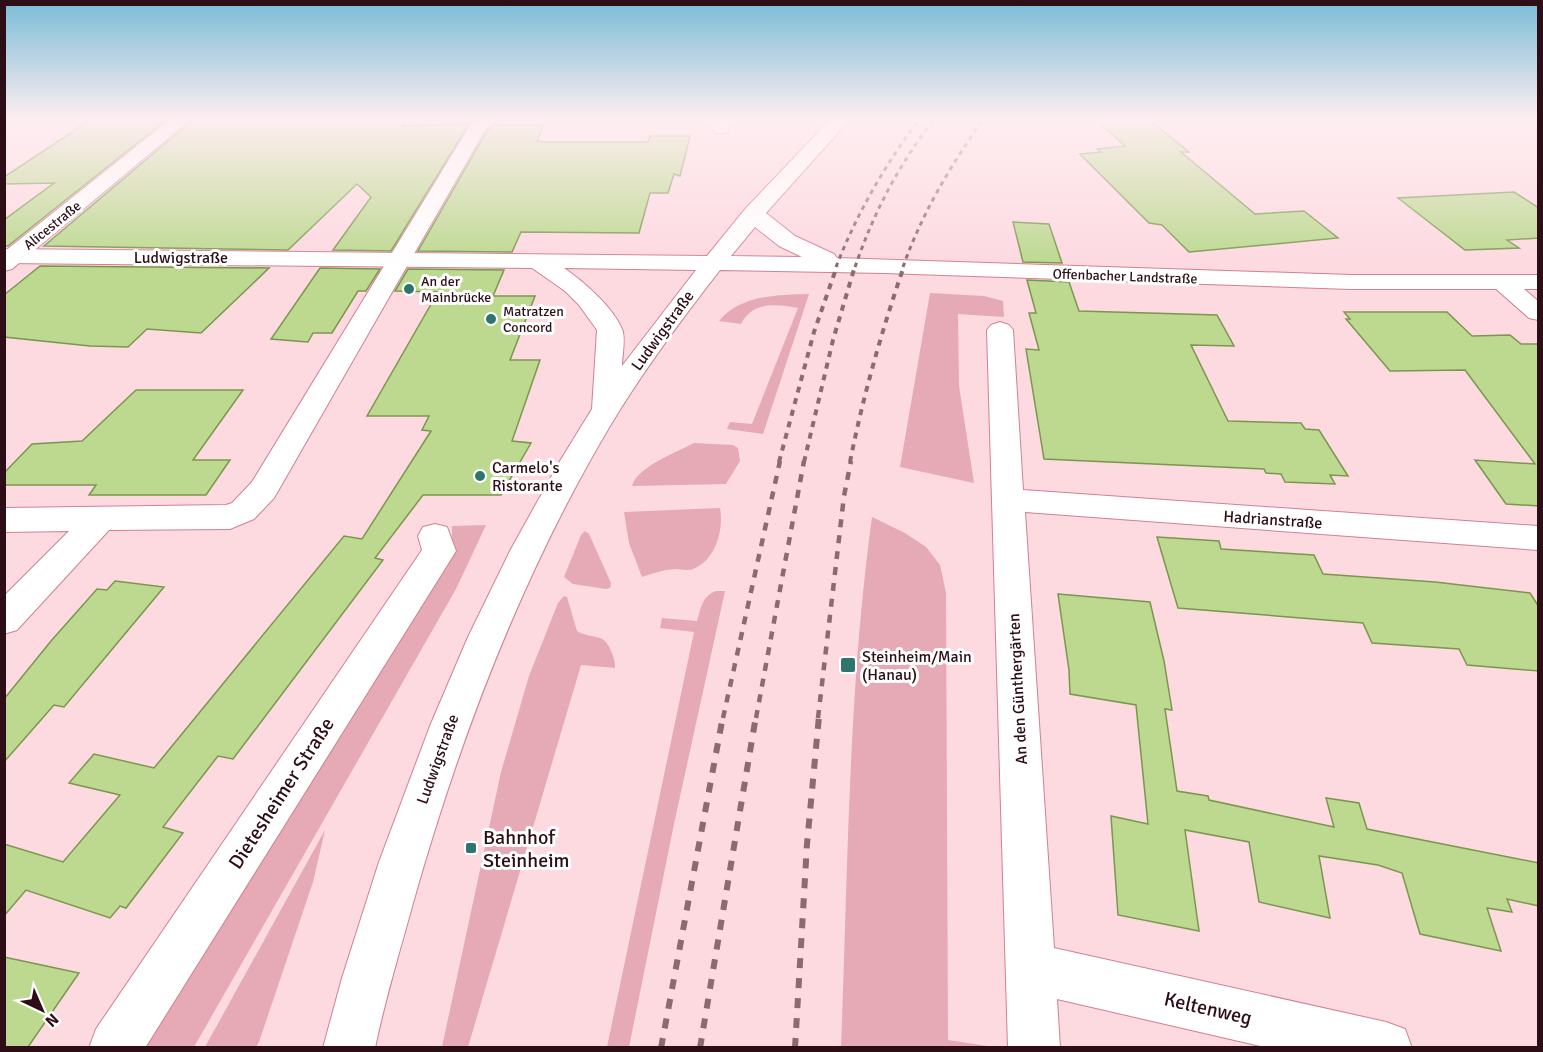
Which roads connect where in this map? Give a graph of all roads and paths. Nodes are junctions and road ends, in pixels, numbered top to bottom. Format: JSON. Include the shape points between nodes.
{"nodes":[{"id":1,"x":122,"y":167,"type":"edge"},
{"id":2,"x":455,"y":167,"type":"edge"},
{"id":3,"x":797,"y":167,"type":"edge"},
{"id":4,"x":754,"y":213,"type":"junction"},
{"id":5,"x":402,"y":258,"type":"junction"},
{"id":6,"x":8,"y":259,"type":"edge"},
{"id":7,"x":537,"y":261,"type":"junction"},
{"id":8,"x":711,"y":264,"type":"junction"},
{"id":9,"x":845,"y":266,"type":"junction"},
{"id":10,"x":1539,"y":282,"type":"edge"},
{"id":11,"x":1503,"y":283,"type":"junction"},
{"id":12,"x":1539,"y":313,"type":"edge"},
{"id":13,"x":1000,"y":330,"type":"dead end"},
{"id":14,"x":606,"y":409,"type":"junction"},
{"id":15,"x":1008,"y":500,"type":"junction"},
{"id":16,"x":100,"y":519,"type":"junction"},
{"id":17,"x":4,"y":520,"type":"edge"},
{"id":18,"x":435,"y":536,"type":"dead end"},
{"id":19,"x":1539,"y":538,"type":"edge"},
{"id":20,"x":4,"y":620,"type":"edge"},
{"id":21,"x":1030,"y":968,"type":"junction"},
{"id":22,"x":115,"y":1047,"type":"edge"},
{"id":23,"x":348,"y":1047,"type":"edge"},
{"id":24,"x":1034,"y":1047,"type":"edge"},
{"id":25,"x":1386,"y":1047,"type":"edge"}],
"edges":[{"from":1,"to":6,"type":"main road","name":"Alicestraße"},
{"from":2,"to":5,"type":"main road"},
{"from":3,"to":4,"type":"main road"},
{"from":4,"to":8,"type":"main road"},
{"from":4,"to":9,"type":"main road","via":[[785,242]]},
{"from":5,"to":6,"type":"main road","name":"Ludwigstraße"},
{"from":5,"to":7,"type":"main road","name":"Ludwigstraße"},
{"from":5,"to":16,"type":"main road","via":[[262,490],[248,506],[230,517]]},
{"from":7,"to":8,"type":"main road","name":"Ludwigstraße"},
{"from":7,"to":14,"type":"main road","via":[[574,286],[610,330]]},
{"from":8,"to":9,"type":"main road","name":"Offenbacher Landstraße"},
{"from":8,"to":14,"type":"main road","name":"Ludwigstraße"},
{"from":9,"to":11,"type":"main road","name":"Offenbacher Landstraße","via":[[1271,281]]},
{"from":10,"to":11,"type":"main road","name":"Offenbacher Landstraße"},
{"from":11,"to":12,"type":"main road"},
{"from":13,"to":15,"type":"main road","name":"An den Günthergärten"},
{"from":14,"to":23,"type":"main road","name":"Ludwigstraße","via":[[556,495],[474,663],[399,868]]},
{"from":15,"to":19,"type":"main road","name":"Hadrianstraße"},
{"from":15,"to":21,"type":"main road","name":"An den Günthergärten"},
{"from":16,"to":17,"type":"main road"},
{"from":16,"to":20,"type":"main road"},
{"from":18,"to":22,"type":"main road","name":"Dietesheimer Straße","via":[[439,551]]},
{"from":21,"to":24,"type":"main road","name":"An den Günthergärten"},
{"from":21,"to":25,"type":"main road","name":"Keltenweg"}]}
